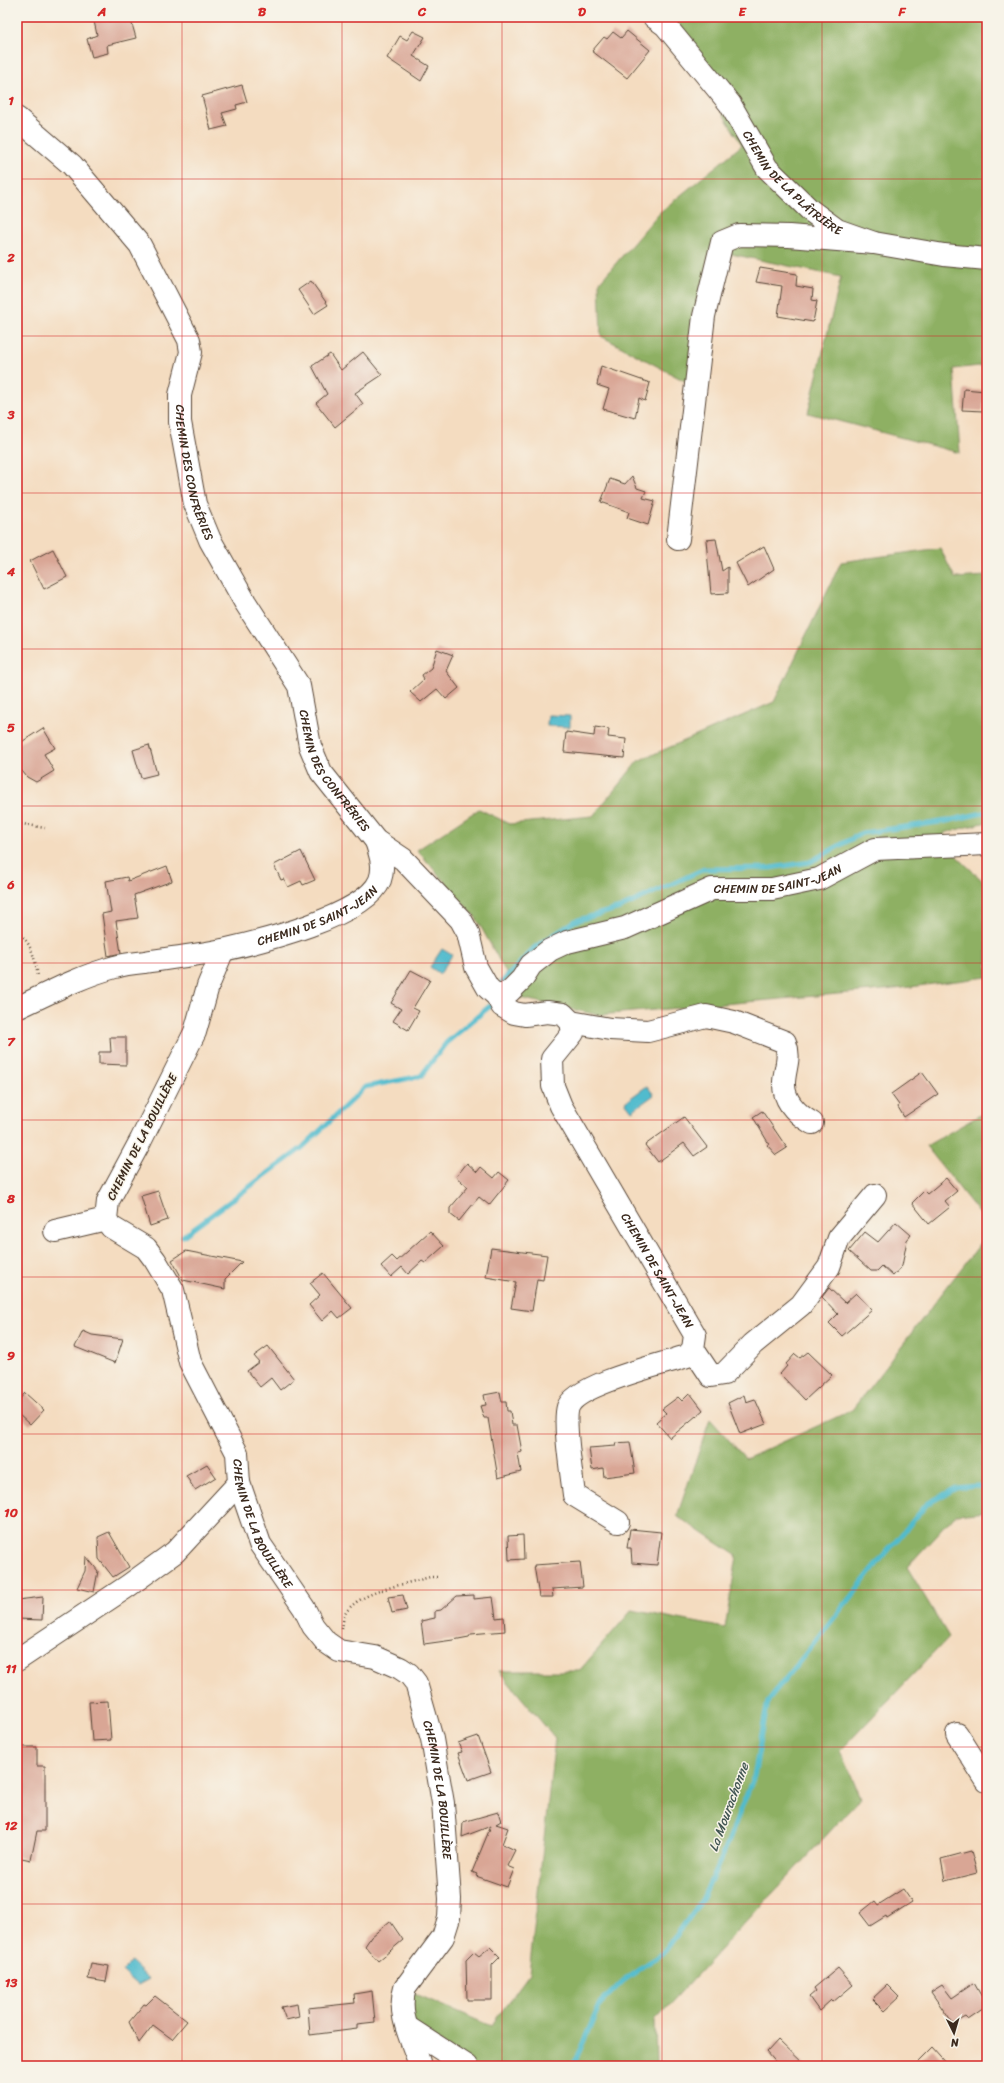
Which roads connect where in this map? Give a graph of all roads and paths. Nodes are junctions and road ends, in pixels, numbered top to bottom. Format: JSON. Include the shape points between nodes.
{"nodes":[{"id":1,"x":654,"y":17,"type":"edge"},
{"id":2,"x":17,"y":118,"type":"edge"},
{"id":3,"x":874,"y":243,"type":"junction"},
{"id":4,"x":987,"y":259,"type":"edge"},
{"id":5,"x":678,"y":539,"type":"dead end"},
{"id":6,"x":17,"y":823,"type":"edge"},
{"id":7,"x":45,"y":828,"type":"dead end"},
{"id":8,"x":376,"y":841,"type":"junction"},
{"id":9,"x":987,"y":844,"type":"edge"},
{"id":10,"x":17,"y":932,"type":"edge"},
{"id":11,"x":223,"y":950,"type":"junction"},
{"id":12,"x":42,"y":996,"type":"junction"},
{"id":13,"x":497,"y":996,"type":"junction"},
{"id":14,"x":17,"y":1008,"type":"edge"},
{"id":15,"x":571,"y":1022,"type":"junction"},
{"id":16,"x":812,"y":1123,"type":"dead end"},
{"id":17,"x":875,"y":1195,"type":"dead end"},
{"id":18,"x":106,"y":1219,"type":"junction"},
{"id":19,"x":56,"y":1231,"type":"dead end"},
{"id":20,"x":693,"y":1348,"type":"junction"},
{"id":21,"x":239,"y":1484,"type":"junction"},
{"id":22,"x":618,"y":1522,"type":"dead end"},
{"id":23,"x":438,"y":1577,"type":"dead end"},
{"id":24,"x":334,"y":1648,"type":"junction"},
{"id":25,"x":17,"y":1660,"type":"edge"},
{"id":26,"x":957,"y":1734,"type":"dead end"},
{"id":27,"x":987,"y":1782,"type":"edge"},
{"id":28,"x":407,"y":2027,"type":"junction"},
{"id":29,"x":418,"y":2066,"type":"edge"},
{"id":30,"x":467,"y":2066,"type":"edge"}],
"edges":[{"from":1,"to":3,"type":"street","name":"CHEMIN DE LA PLÂTRIÈRE","via":[[665,25],[730,104],[767,168],[811,211],[837,230]]},
{"from":2,"to":8,"type":"street","name":"CHEMIN DES CONFRÉRIES","via":[[72,165],[120,220],[140,246],[176,313],[189,340],[191,352],[180,395],[180,422],[194,499],[202,523],[245,602],[299,686],[310,746],[321,772]]},
{"from":3,"to":4,"type":"street","name":"CHEMIN DE LA PLÂTRIÈRE","via":[[944,255]]},
{"from":3,"to":5,"type":"street","via":[[739,235],[722,242],[704,316]]},
{"from":6,"to":7,"type":"path"},
{"from":8,"to":11,"type":"street","name":"CHEMIN DE SAINT-JEAN","via":[[382,862],[380,880],[368,896],[355,905],[305,927]]},
{"from":8,"to":13,"type":"street","via":[[404,859],[461,920],[468,934],[476,967],[488,988]]},
{"from":9,"to":13,"type":"street","name":"CHEMIN DE SAINT-JEAN","via":[[875,849],[819,879],[772,889],[712,889],[625,928],[567,942],[550,950],[531,965],[522,979],[508,992]]},
{"from":10,"to":12,"type":"path","via":[[31,949]]},
{"from":11,"to":12,"type":"street","name":"CHEMIN DE SAINT-JEAN","via":[[116,966]]},
{"from":11,"to":18,"type":"street","name":"CHEMIN DE LA BOUILLÈRE","via":[[208,986],[195,1032],[108,1201]]},
{"from":12,"to":14,"type":"street","name":"CHEMIN DE SAINT-JEAN"},
{"from":13,"to":15,"type":"street","via":[[502,1006],[514,1013],[563,1014]]},
{"from":15,"to":16,"type":"street","via":[[610,1029],[648,1031],[706,1016],[734,1022],[785,1042],[789,1053],[784,1083],[789,1104],[799,1115]]},
{"from":15,"to":20,"type":"street","name":"CHEMIN DE SAINT-JEAN","via":[[574,1033],[552,1060],[553,1086],[561,1106],[695,1335]]},
{"from":17,"to":20,"type":"street","via":[[839,1238],[829,1267],[801,1305],[754,1344],[724,1374],[711,1376]]},
{"from":18,"to":19,"type":"street"},
{"from":18,"to":21,"type":"street","name":"CHEMIN DE LA BOUILLÈRE","via":[[111,1227],[146,1248],[173,1290],[190,1362],[237,1453]]},
{"from":20,"to":22,"type":"street","via":[[687,1356],[598,1384],[582,1393],[568,1406],[574,1496]]},
{"from":21,"to":24,"type":"street","name":"CHEMIN DE LA BOUILLÈRE","via":[[260,1544],[304,1608],[313,1626]]},
{"from":21,"to":25,"type":"street","via":[[175,1552]]},
{"from":23,"to":24,"type":"path","via":[[430,1577],[358,1600],[344,1614],[342,1635]]},
{"from":24,"to":28,"type":"street","name":"CHEMIN DE LA BOUILLÈRE","via":[[375,1657],[409,1674],[416,1683],[432,1739],[443,1803],[449,1912],[443,1937],[405,1988],[401,2006]]},
{"from":26,"to":27,"type":"street"},
{"from":28,"to":29,"type":"street","name":"CHEMIN DE LA BOUILLÈRE","via":[[419,2062]]},
{"from":28,"to":30,"type":"street"}]}
